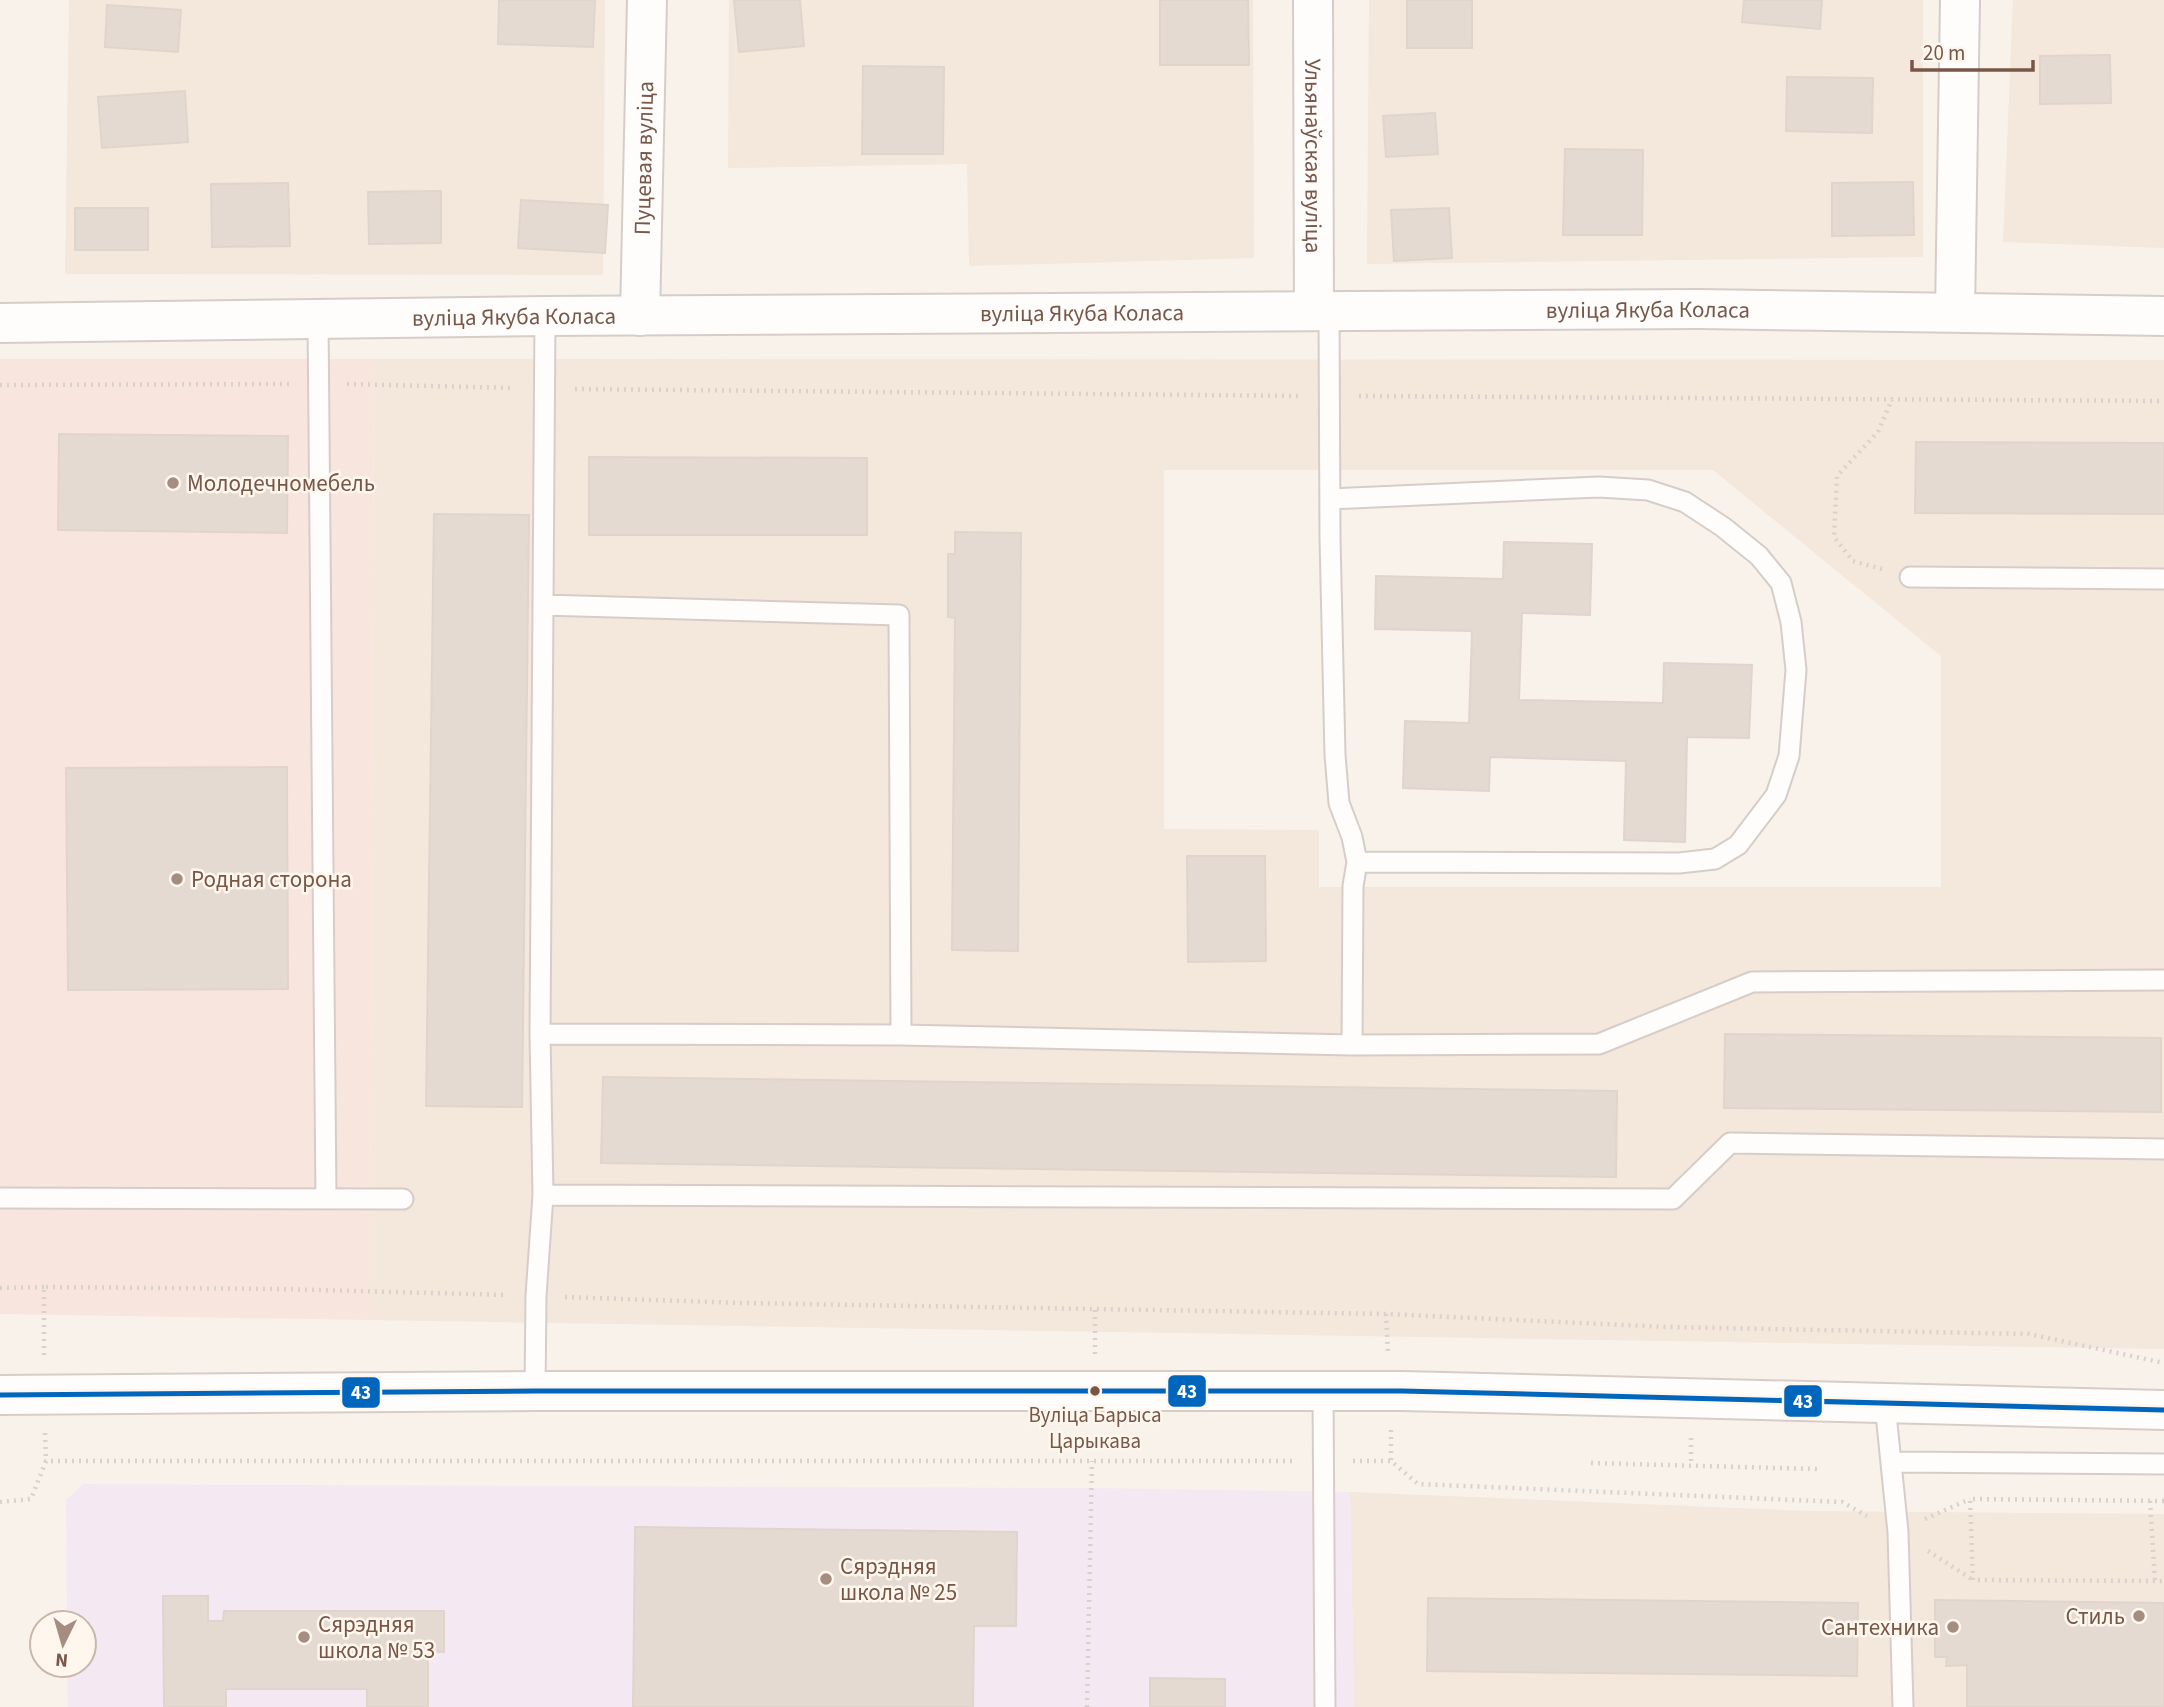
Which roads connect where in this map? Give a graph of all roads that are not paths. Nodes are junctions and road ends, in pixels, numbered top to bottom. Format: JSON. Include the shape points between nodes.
{"nodes":[{"id":1,"x":647,"y":0,"type":"edge"},
{"id":2,"x":1313,"y":0,"type":"edge"},
{"id":3,"x":1961,"y":0,"type":"edge"},
{"id":4,"x":1322,"y":311,"type":"junction"},
{"id":5,"x":1955,"y":312,"type":"junction"},
{"id":6,"x":545,"y":316,"type":"junction"},
{"id":7,"x":640,"y":316,"type":"junction"},
{"id":8,"x":2164,"y":316,"type":"edge"},
{"id":9,"x":318,"y":318,"type":"junction"},
{"id":10,"x":0,"y":323,"type":"edge"},
{"id":11,"x":1330,"y":499,"type":"junction"},
{"id":12,"x":1910,"y":577,"type":"road end"},
{"id":13,"x":2164,"y":579,"type":"edge"},
{"id":14,"x":543,"y":605,"type":"junction"},
{"id":15,"x":1357,"y":862,"type":"junction"},
{"id":16,"x":2164,"y":980,"type":"edge"},
{"id":17,"x":541,"y":1034,"type":"junction"},
{"id":18,"x":901,"y":1035,"type":"junction"},
{"id":19,"x":1352,"y":1045,"type":"junction"},
{"id":20,"x":2164,"y":1149,"type":"edge"},
{"id":21,"x":543,"y":1195,"type":"junction"},
{"id":22,"x":0,"y":1198,"type":"edge"},
{"id":23,"x":326,"y":1199,"type":"junction"},
{"id":24,"x":403,"y":1199,"type":"dead end"},
{"id":25,"x":535,"y":1391,"type":"junction"},
{"id":26,"x":1323,"y":1391,"type":"junction"},
{"id":27,"x":0,"y":1395,"type":"edge"},
{"id":28,"x":1885,"y":1405,"type":"junction"},
{"id":29,"x":2164,"y":1410,"type":"edge"},
{"id":30,"x":1891,"y":1462,"type":"junction"},
{"id":31,"x":2164,"y":1464,"type":"edge"},
{"id":32,"x":1325,"y":1707,"type":"edge"},
{"id":33,"x":1903,"y":1707,"type":"edge"}],
"edges":[{"from":1,"to":7,"type":"street","name":"Пуцевая вуліца"},
{"from":2,"to":4,"type":"street","name":"Ульянаўская вуліца"},
{"from":3,"to":5,"type":"street"},
{"from":4,"to":5,"type":"street","name":"вуліца Якуба Коласа"},
{"from":4,"to":7,"type":"street","name":"вуліца Якуба Коласа"},
{"from":4,"to":11,"type":"lane"},
{"from":5,"to":8,"type":"street","name":"вуліца Якуба Коласа"},
{"from":6,"to":7,"type":"street","name":"вуліца Якуба Коласа"},
{"from":6,"to":9,"type":"street","name":"вуліца Якуба Коласа"},
{"from":6,"to":14,"type":"lane"},
{"from":9,"to":10,"type":"street","name":"вуліца Якуба Коласа"},
{"from":9,"to":23,"type":"lane"},
{"from":11,"to":15,"type":"lane","via":[[1335,755],[1339,803]]},
{"from":11,"to":15,"type":"lane","via":[[1598,487],[1648,490],[1685,502],[1759,556],[1781,583],[1796,670],[1789,756],[1776,795],[1738,845],[1715,859],[1679,863]]},
{"from":12,"to":13,"type":"lane"},
{"from":14,"to":17,"type":"lane"},
{"from":14,"to":18,"type":"lane","via":[[899,615]]},
{"from":15,"to":19,"type":"lane"},
{"from":16,"to":19,"type":"lane","via":[[1752,982],[1599,1044]]},
{"from":17,"to":18,"type":"lane"},
{"from":17,"to":21,"type":"lane"},
{"from":18,"to":19,"type":"lane"},
{"from":20,"to":21,"type":"lane","via":[[1730,1143],[1673,1199]]},
{"from":21,"to":25,"type":"lane"},
{"from":22,"to":23,"type":"lane"},
{"from":23,"to":24,"type":"lane"},
{"from":25,"to":26,"type":"street"},
{"from":25,"to":27,"type":"street"},
{"from":26,"to":28,"type":"street"},
{"from":26,"to":32,"type":"lane"},
{"from":28,"to":29,"type":"street"},
{"from":28,"to":30,"type":"lane"},
{"from":30,"to":31,"type":"lane"},
{"from":30,"to":33,"type":"lane","via":[[1898,1532]]}]}
